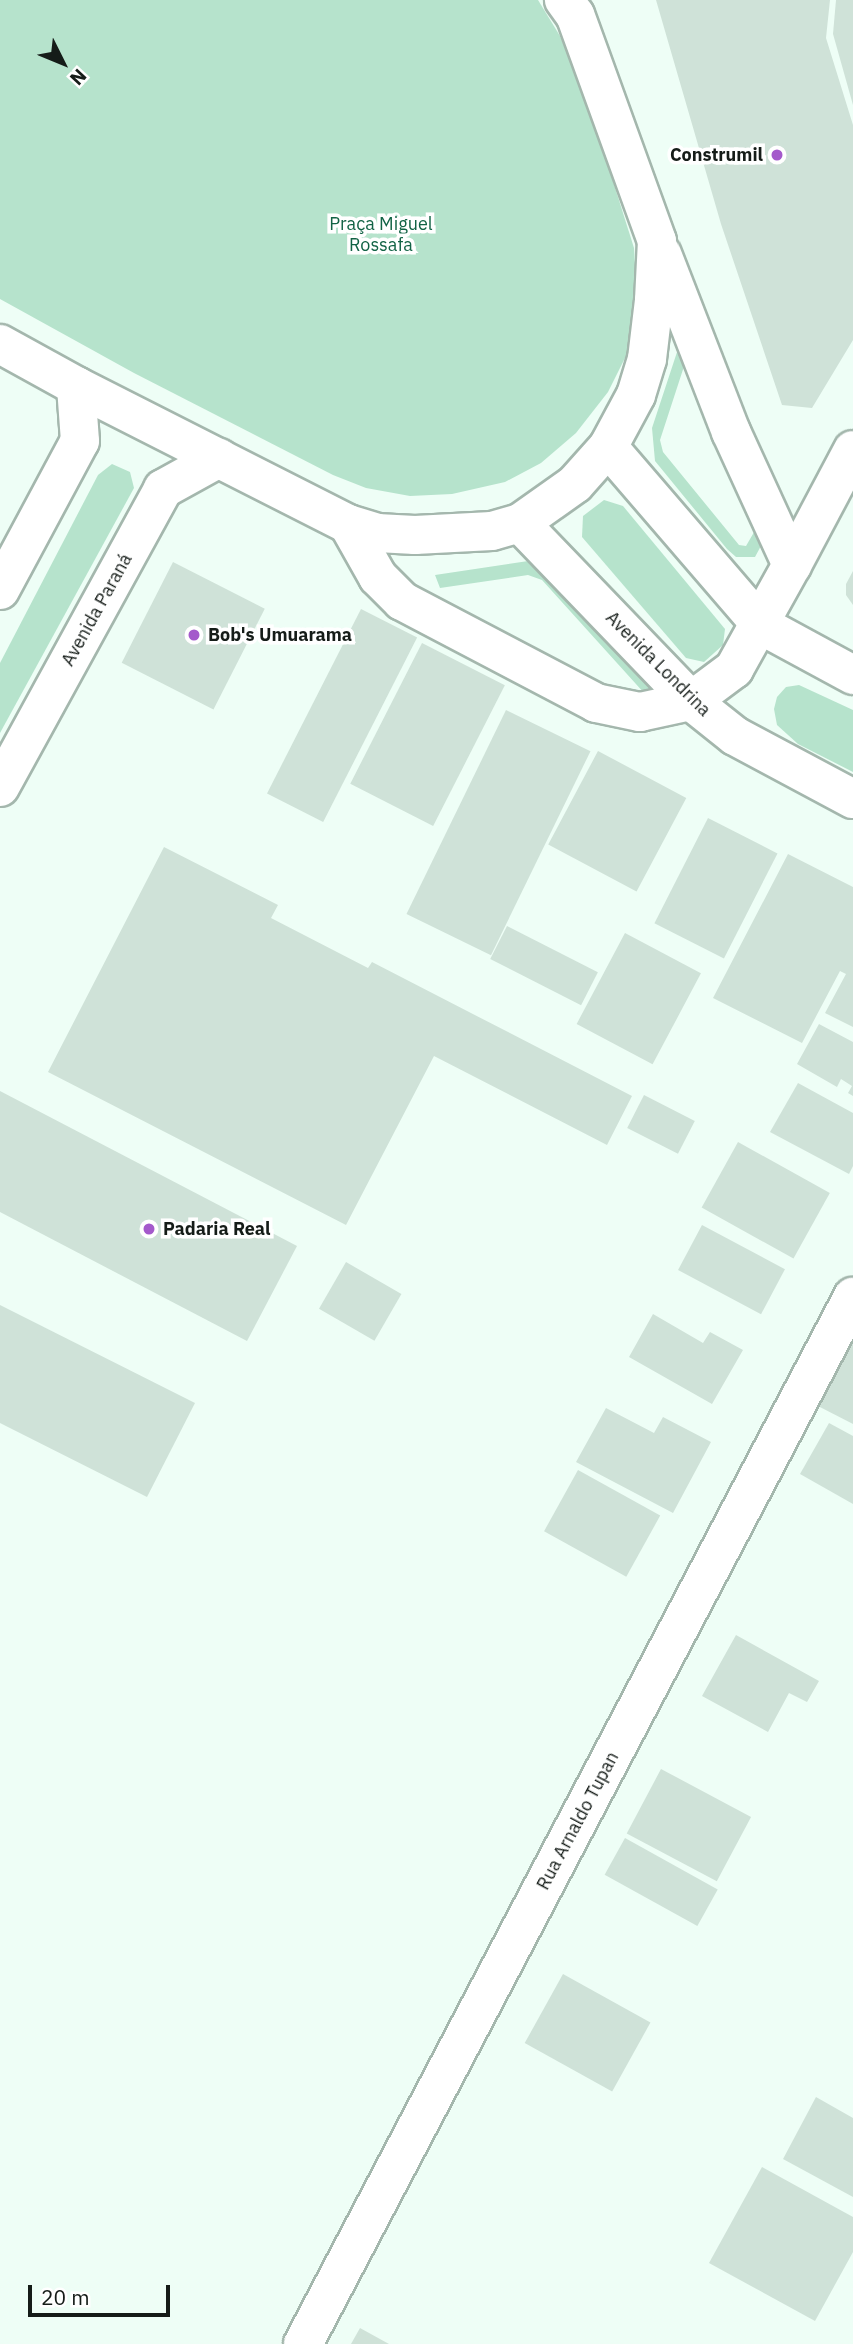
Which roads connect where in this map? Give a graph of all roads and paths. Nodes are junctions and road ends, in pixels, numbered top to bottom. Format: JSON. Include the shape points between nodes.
{"nodes":[{"id":1,"x":570,"y":5,"type":"edge"},
{"id":2,"x":657,"y":241,"type":"junction"},
{"id":3,"x":0,"y":344,"type":"edge"},
{"id":4,"x":76,"y":386,"type":"junction"},
{"id":5,"x":608,"y":447,"type":"junction"},
{"id":6,"x":853,"y":450,"type":"edge"},
{"id":7,"x":219,"y":458,"type":"junction"},
{"id":8,"x":520,"y":523,"type":"junction"},
{"id":9,"x":348,"y":524,"type":"junction"},
{"id":10,"x":792,"y":565,"type":"junction"},
{"id":11,"x":0,"y":590,"type":"edge"},
{"id":12,"x":761,"y":625,"type":"junction"},
{"id":13,"x":853,"y":675,"type":"edge"},
{"id":14,"x":691,"y":701,"type":"junction"},
{"id":15,"x":0,"y":787,"type":"edge"},
{"id":16,"x":853,"y":799,"type":"edge"},
{"id":17,"x":853,"y":1297,"type":"edge"},
{"id":18,"x":303,"y":2344,"type":"edge"}],
"edges":[{"from":1,"to":2,"type":"main road"},
{"from":2,"to":5,"type":"main road","via":[[647,359],[636,396]]},
{"from":2,"to":10,"type":"main road","via":[[731,432]]},
{"from":3,"to":4,"type":"main road"},
{"from":4,"to":7,"type":"main road"},
{"from":4,"to":11,"type":"main road","via":[[80,441]]},
{"from":5,"to":8,"type":"main road","via":[[575,484]]},
{"from":5,"to":12,"type":"main road"},
{"from":6,"to":10,"type":"main road"},
{"from":7,"to":9,"type":"main road"},
{"from":7,"to":15,"type":"main road","name":"Avenida Paraná","via":[[163,489]]},
{"from":8,"to":9,"type":"main road","via":[[479,532],[415,536],[377,533]]},
{"from":8,"to":14,"type":"main road","name":"Avenida Londrina"},
{"from":9,"to":14,"type":"main road","via":[[378,577],[402,601],[596,704],[639,712]]},
{"from":10,"to":12,"type":"main road"},
{"from":12,"to":13,"type":"main road"},
{"from":12,"to":14,"type":"main road","via":[[734,669]]},
{"from":14,"to":16,"type":"main road","name":"Avenida Londrina","via":[[735,736]]},
{"from":17,"to":18,"type":"main road","name":"Rua Arnaldo Tupan"}]}
